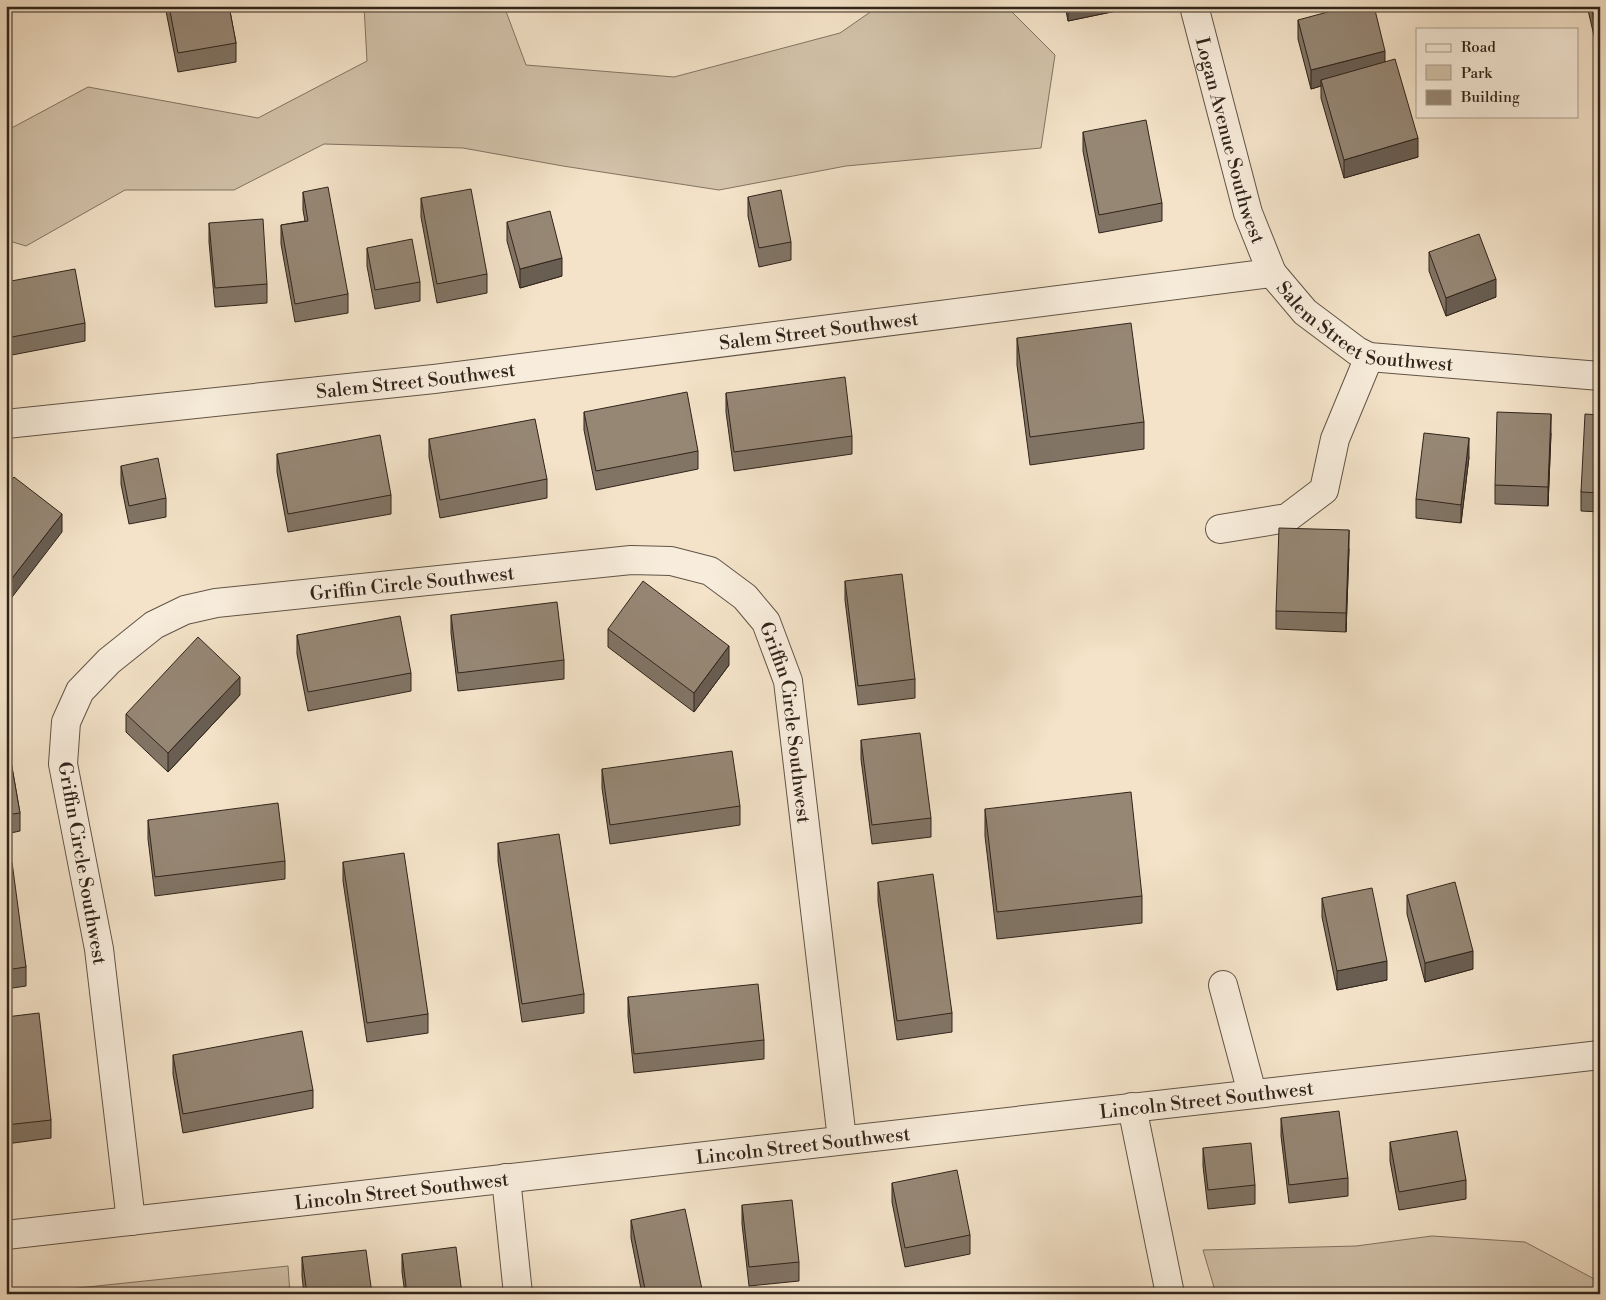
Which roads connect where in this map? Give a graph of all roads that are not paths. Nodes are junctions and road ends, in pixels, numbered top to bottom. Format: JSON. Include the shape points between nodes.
{"nodes":[{"id":1,"x":1194,"y":6,"type":"edge"},
{"id":2,"x":1272,"y":273,"type":"junction"},
{"id":3,"x":1369,"y":357,"type":"junction"},
{"id":4,"x":1600,"y":376,"type":"edge"},
{"id":5,"x":6,"y":424,"type":"edge"},
{"id":6,"x":1220,"y":529,"type":"dead end"},
{"id":7,"x":1223,"y":985,"type":"dead end"},
{"id":8,"x":1600,"y":1054,"type":"edge"},
{"id":9,"x":1252,"y":1093,"type":"junction"},
{"id":10,"x":1132,"y":1107,"type":"junction"},
{"id":11,"x":842,"y":1140,"type":"junction"},
{"id":12,"x":506,"y":1178,"type":"junction"},
{"id":13,"x":131,"y":1221,"type":"junction"},
{"id":14,"x":6,"y":1235,"type":"edge"},
{"id":15,"x":518,"y":1294,"type":"edge"},
{"id":16,"x":1170,"y":1294,"type":"edge"}],
"edges":[{"from":1,"to":2,"type":"street","name":"Logan Avenue Southwest","via":[[1248,213]]},
{"from":2,"to":3,"type":"street","name":"Salem Street Southwest","via":[[1305,312]]},
{"from":2,"to":5,"type":"street","name":"Salem Street Southwest","via":[[434,380]]},
{"from":3,"to":4,"type":"street","name":"Salem Street Southwest"},
{"from":3,"to":6,"type":"street","via":[[1335,439],[1324,490],[1287,518]]},
{"from":7,"to":9,"type":"street"},
{"from":8,"to":9,"type":"street","name":"Lincoln Street Southwest"},
{"from":9,"to":10,"type":"street","name":"Lincoln Street Southwest"},
{"from":10,"to":11,"type":"street","name":"Lincoln Street Southwest"},
{"from":10,"to":16,"type":"street"},
{"from":11,"to":12,"type":"street","name":"Lincoln Street Southwest"},
{"from":11,"to":13,"type":"street","name":"Griffin Circle Southwest","via":[[788,681],[766,622],[745,597],[710,571],[671,561],[630,560],[216,603],[184,610],[154,624],[108,661],[80,691],[66,722],[63,764],[99,948]]},
{"from":12,"to":13,"type":"street","name":"Lincoln Street Southwest"},
{"from":12,"to":15,"type":"street"},
{"from":13,"to":14,"type":"street","name":"Lincoln Street Southwest"}]}
